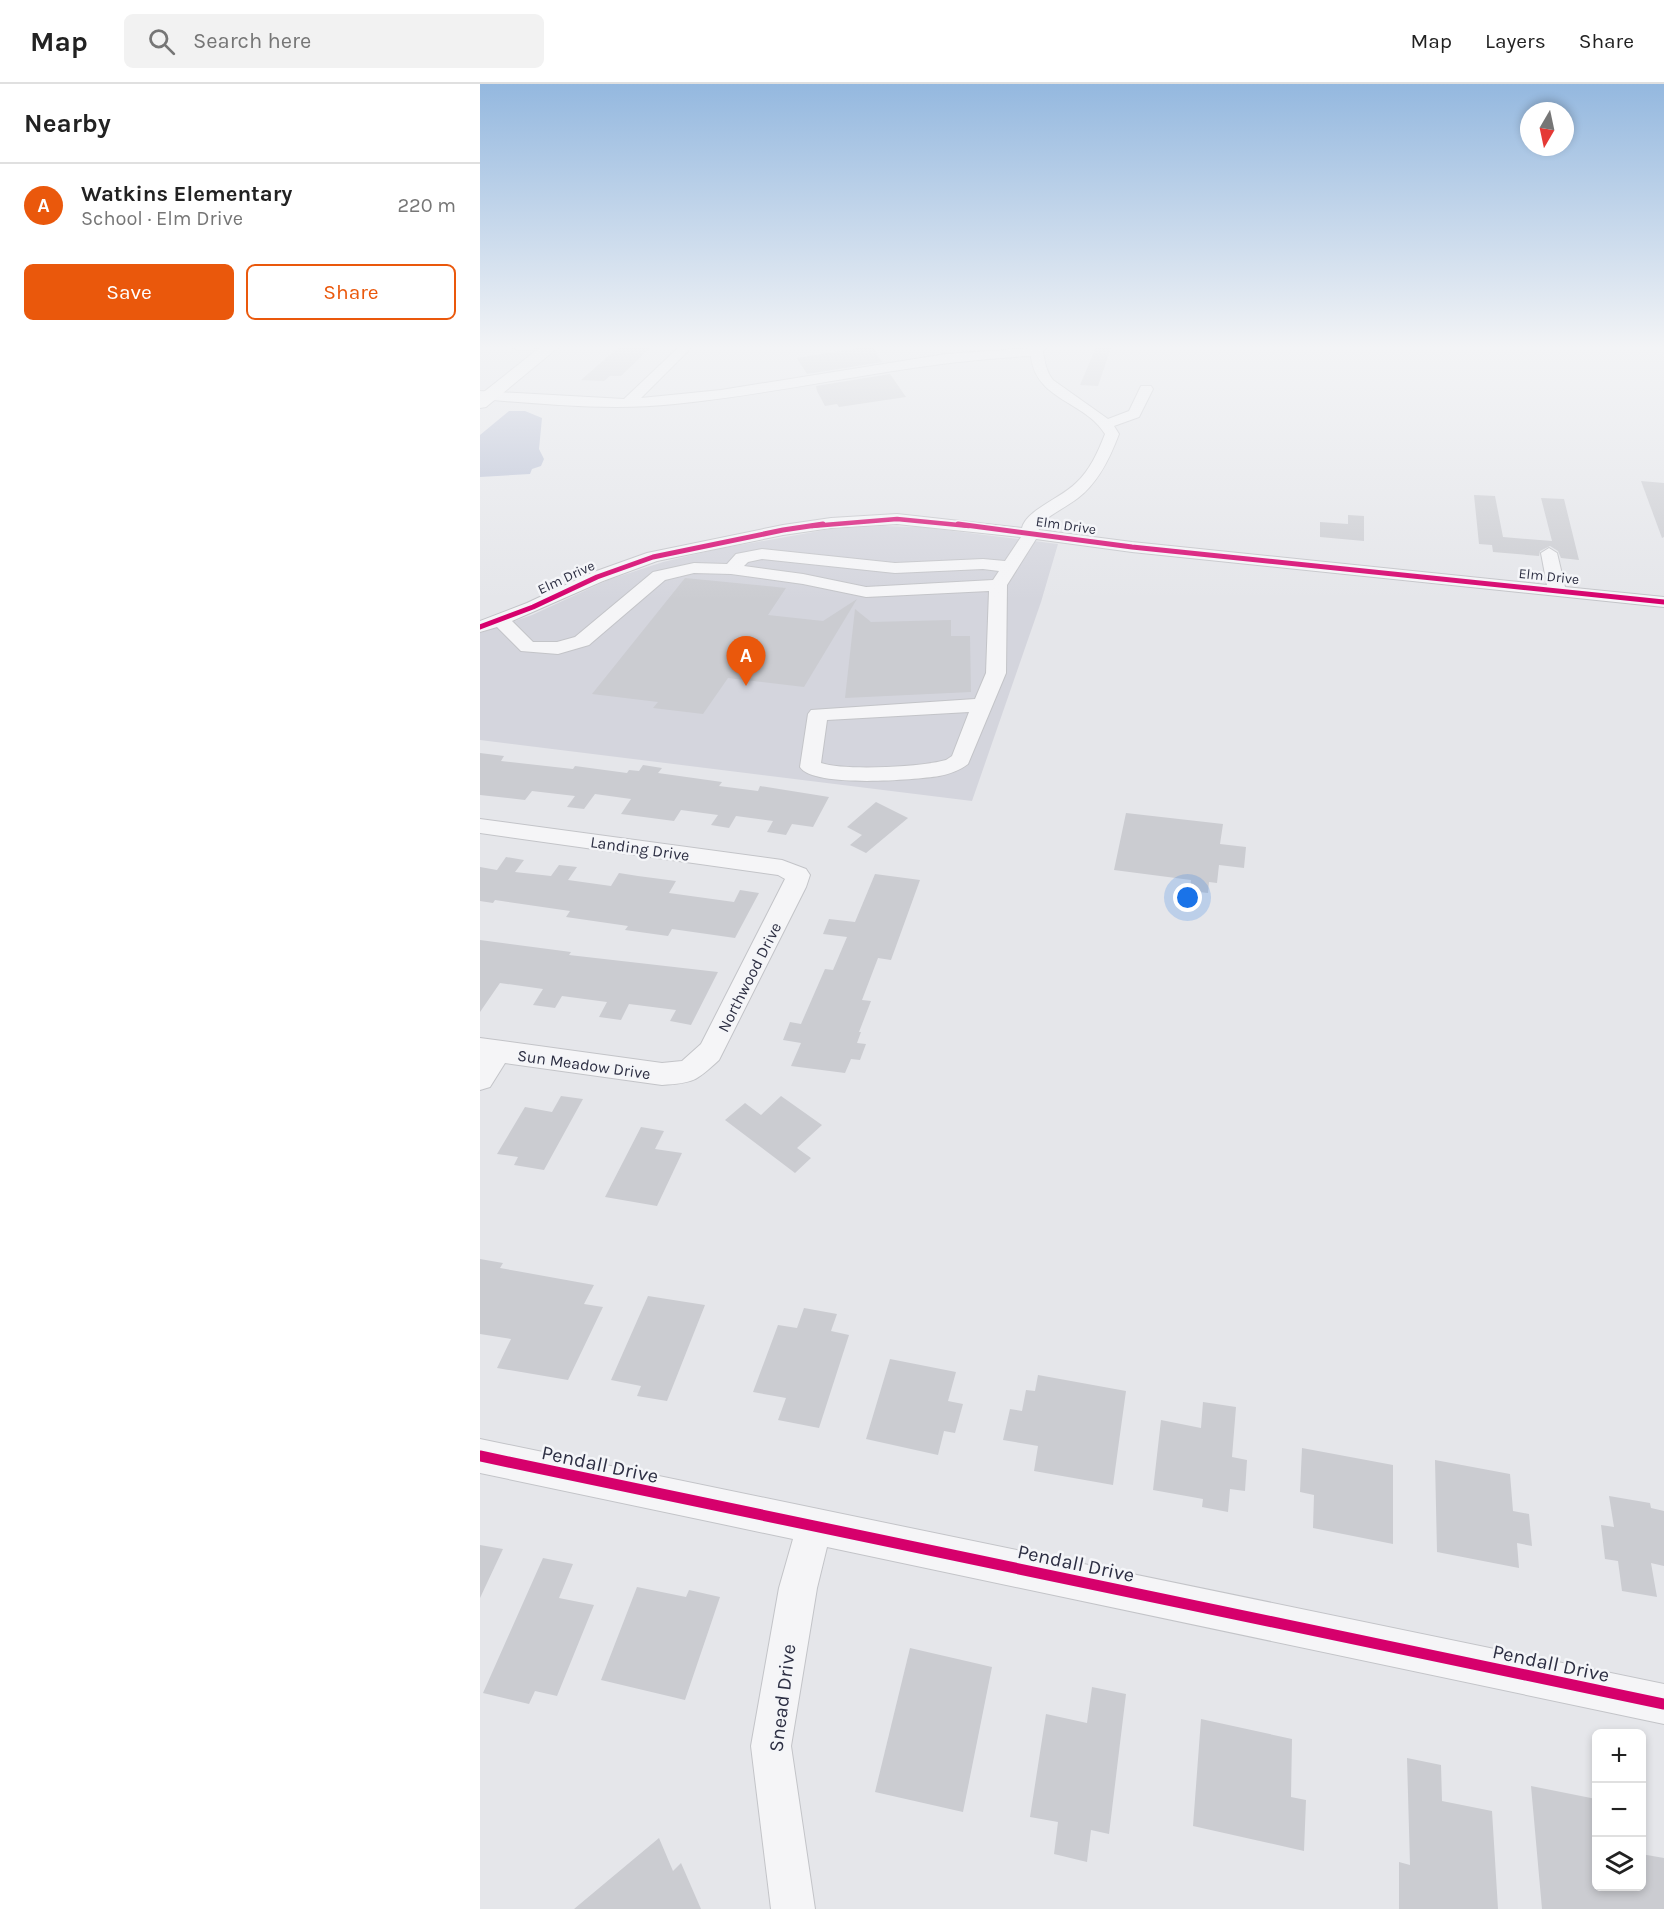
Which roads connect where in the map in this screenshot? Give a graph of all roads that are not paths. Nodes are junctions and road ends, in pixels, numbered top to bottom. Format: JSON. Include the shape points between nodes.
{"nodes":[{"id":1,"x":1111,"y":430,"type":"edge"},
{"id":2,"x":1031,"y":534,"type":"junction"},
{"id":3,"x":1549,"y":553,"type":"dead end"},
{"id":4,"x":1010,"y":567,"type":"junction"},
{"id":5,"x":731,"y":569,"type":"junction"},
{"id":6,"x":998,"y":585,"type":"junction"},
{"id":7,"x":1557,"y":590,"type":"junction"},
{"id":8,"x":1664,"y":602,"type":"edge"},
{"id":9,"x":500,"y":620,"type":"junction"},
{"id":10,"x":480,"y":627,"type":"edge"},
{"id":11,"x":982,"y":705,"type":"junction"},
{"id":12,"x":480,"y":826,"type":"edge"},
{"id":13,"x":798,"y":875,"type":"joint"},
{"id":14,"x":489,"y":1050,"type":"edge"},
{"id":15,"x":688,"y":1071,"type":"joint"},
{"id":16,"x":480,"y":1079,"type":"edge"},
{"id":17,"x":480,"y":1456,"type":"edge"},
{"id":18,"x":815,"y":1525,"type":"junction"},
{"id":19,"x":1664,"y":1704,"type":"edge"},
{"id":20,"x":793,"y":1909,"type":"edge"}],
"edges":[{"from":1,"to":2,"type":"street","via":[[1102,459],[1074,494],[1039,514],[1030,525]]},
{"from":2,"to":4,"type":"street"},
{"from":2,"to":7,"type":"street","name":"Elm Drive"},
{"from":2,"to":9,"type":"street","name":"Elm Drive","via":[[897,519],[783,530],[627,565]]},
{"from":3,"to":7,"type":"street"},
{"from":4,"to":5,"type":"street","via":[[983,564],[895,568],[762,554],[742,558]]},
{"from":4,"to":6,"type":"street"},
{"from":5,"to":6,"type":"street","via":[[866,592]]},
{"from":5,"to":9,"type":"street","via":[[694,568],[659,576],[582,641],[558,648],[528,647]]},
{"from":6,"to":11,"type":"street","via":[[996,673]]},
{"from":7,"to":8,"type":"street","name":"Elm Drive"},
{"from":9,"to":10,"type":"street","name":"Elm Drive"},
{"from":11,"to":11,"type":"street","via":[[818,714],[810,767],[841,774],[953,765],[961,759]]},
{"from":12,"to":13,"type":"street","name":"Landing Drive","via":[[782,868]]},
{"from":13,"to":15,"type":"street","name":"Northwood Drive","via":[[710,1052]]},
{"from":14,"to":15,"type":"street","name":"Sun Meadow Drive","via":[[662,1074]]},
{"from":14,"to":16,"type":"street"},
{"from":17,"to":18,"type":"street","name":"Pendall Drive"},
{"from":18,"to":19,"type":"street","name":"Pendall Drive"},
{"from":18,"to":20,"type":"street","name":"Snead Drive","via":[[798,1588],[771,1746]]}]}
